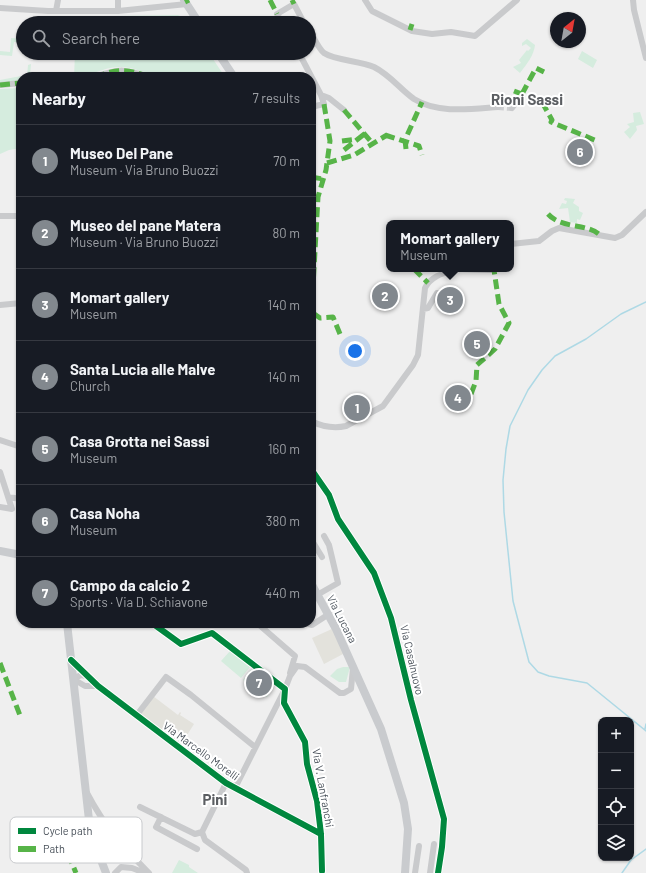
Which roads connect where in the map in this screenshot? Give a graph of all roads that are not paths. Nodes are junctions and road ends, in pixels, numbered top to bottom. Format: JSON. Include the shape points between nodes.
{"nodes":[{"id":1,"x":58,"y":0,"type":"edge"},
{"id":2,"x":118,"y":0,"type":"edge"},
{"id":3,"x":365,"y":0,"type":"edge"},
{"id":4,"x":517,"y":0,"type":"edge"},
{"id":5,"x":633,"y":0,"type":"edge"},
{"id":6,"x":186,"y":2,"type":"edge"},
{"id":7,"x":0,"y":8,"type":"edge"},
{"id":8,"x":56,"y":11,"type":"junction"},
{"id":9,"x":118,"y":11,"type":"junction"},
{"id":10,"x":195,"y":16,"type":"edge"},
{"id":11,"x":278,"y":16,"type":"edge"},
{"id":12,"x":300,"y":16,"type":"edge"},
{"id":13,"x":316,"y":41,"type":"edge"},
{"id":14,"x":646,"y":58,"type":"edge"},
{"id":15,"x":223,"y":60,"type":"edge"},
{"id":16,"x":303,"y":60,"type":"edge"},
{"id":17,"x":111,"y":72,"type":"edge"},
{"id":18,"x":132,"y":72,"type":"edge"},
{"id":19,"x":231,"y":72,"type":"edge"},
{"id":20,"x":309,"y":72,"type":"edge"},
{"id":21,"x":16,"y":83,"type":"edge"},
{"id":22,"x":316,"y":84,"type":"edge"},
{"id":23,"x":0,"y":85,"type":"edge"},
{"id":24,"x":522,"y":94,"type":"dead end"},
{"id":25,"x":322,"y":95,"type":"junction"},
{"id":26,"x":316,"y":106,"type":"edge"},
{"id":27,"x":498,"y":107,"type":"tunnel mouth"},
{"id":28,"x":512,"y":108,"type":"dead end"},
{"id":29,"x":344,"y":110,"type":"dead end"},
{"id":30,"x":646,"y":212,"type":"edge"},
{"id":31,"x":0,"y":216,"type":"edge"},
{"id":32,"x":16,"y":216,"type":"edge"},
{"id":33,"x":514,"y":244,"type":"edge"},
{"id":34,"x":449,"y":272,"type":"edge"},
{"id":35,"x":451,"y":297,"type":"dead end"},
{"id":36,"x":16,"y":303,"type":"edge"},
{"id":37,"x":0,"y":304,"type":"edge"},
{"id":38,"x":0,"y":308,"type":"edge"},
{"id":39,"x":424,"y":309,"type":"junction"},
{"id":40,"x":316,"y":424,"type":"edge"},
{"id":41,"x":0,"y":440,"type":"edge"},
{"id":42,"x":16,"y":445,"type":"edge"},
{"id":43,"x":0,"y":472,"type":"edge"},
{"id":44,"x":316,"y":476,"type":"edge"},
{"id":45,"x":8,"y":497,"type":"junction"},
{"id":46,"x":16,"y":498,"type":"edge"},
{"id":47,"x":0,"y":507,"type":"edge"},
{"id":48,"x":324,"y":536,"type":"dead end"},
{"id":49,"x":316,"y":547,"type":"edge"},
{"id":50,"x":0,"y":551,"type":"edge"},
{"id":51,"x":16,"y":554,"type":"edge"},
{"id":52,"x":322,"y":557,"type":"dead end"},
{"id":53,"x":317,"y":595,"type":"joint"},
{"id":54,"x":329,"y":614,"type":"junction"},
{"id":55,"x":316,"y":623,"type":"edge"},
{"id":56,"x":67,"y":628,"type":"edge"},
{"id":57,"x":159,"y":628,"type":"edge"},
{"id":58,"x":263,"y":628,"type":"edge"},
{"id":59,"x":70,"y":660,"type":"junction"},
{"id":60,"x":353,"y":666,"type":"junction"},
{"id":61,"x":86,"y":676,"type":"junction"},
{"id":62,"x":290,"y":676,"type":"junction"},
{"id":63,"x":73,"y":679,"type":"junction"},
{"id":64,"x":85,"y":686,"type":"junction"},
{"id":65,"x":98,"y":686,"type":"junction"},
{"id":66,"x":285,"y":689,"type":"junction"},
{"id":67,"x":74,"y":697,"type":"junction"},
{"id":68,"x":136,"y":716,"type":"junction"},
{"id":69,"x":255,"y":748,"type":"junction"},
{"id":70,"x":226,"y":783,"type":"junction"},
{"id":71,"x":235,"y":788,"type":"junction"},
{"id":72,"x":86,"y":790,"type":"junction"},
{"id":73,"x":140,"y":807,"type":"dead end"},
{"id":74,"x":89,"y":817,"type":"edge"},
{"id":75,"x":100,"y":817,"type":"edge"},
{"id":76,"x":161,"y":817,"type":"junction"},
{"id":77,"x":202,"y":832,"type":"junction"},
{"id":78,"x":321,"y":834,"type":"junction"},
{"id":79,"x":434,"y":844,"type":"dead end"},
{"id":80,"x":419,"y":846,"type":"dead end"},
{"id":81,"x":197,"y":849,"type":"dead end"},
{"id":82,"x":102,"y":863,"type":"edge"},
{"id":83,"x":139,"y":863,"type":"edge"},
{"id":84,"x":322,"y":871,"type":"dead end"},
{"id":85,"x":248,"y":872,"type":"edge"},
{"id":86,"x":416,"y":872,"type":"edge"},
{"id":87,"x":106,"y":873,"type":"edge"},
{"id":88,"x":115,"y":873,"type":"edge"},
{"id":89,"x":145,"y":873,"type":"edge"},
{"id":90,"x":149,"y":873,"type":"edge"},
{"id":91,"x":405,"y":873,"type":"edge"},
{"id":92,"x":423,"y":873,"type":"edge"},
{"id":93,"x":430,"y":873,"type":"edge"},
{"id":94,"x":438,"y":873,"type":"edge"}],
"edges":[{"from":1,"to":8,"type":"street"},
{"from":2,"to":9,"type":"street"},
{"from":3,"to":4,"type":"street","via":[[372,11],[412,32],[451,32],[475,36]]},
{"from":5,"to":14,"type":"street"},
{"from":6,"to":9,"type":"street"},
{"from":6,"to":10,"type":"street"},
{"from":7,"to":8,"type":"street"},
{"from":8,"to":9,"type":"street"},
{"from":11,"to":12,"type":"street","via":[[277,14],[294,4]]},
{"from":13,"to":27,"type":"street","via":[[324,52],[331,56],[365,63],[382,71],[415,99],[429,105],[468,109]]},
{"from":15,"to":19,"type":"street"},
{"from":16,"to":20,"type":"street"},
{"from":17,"to":18,"type":"street"},
{"from":21,"to":23,"type":"street"},
{"from":22,"to":25,"type":"street"},
{"from":24,"to":28,"type":"street"},
{"from":25,"to":26,"type":"street","via":[[324,104]]},
{"from":25,"to":29,"type":"street"},
{"from":30,"to":33,"type":"street","via":[[622,235],[615,238],[559,228],[539,241]]},
{"from":31,"to":32,"type":"street"},
{"from":34,"to":39,"type":"street","via":[[428,283],[425,288]]},
{"from":35,"to":39,"type":"street","via":[[437,293],[428,308]]},
{"from":36,"to":37,"type":"street"},
{"from":37,"to":38,"type":"street"},
{"from":39,"to":40,"type":"street","via":[[418,355],[386,404],[340,428]]},
{"from":41,"to":42,"type":"street"},
{"from":43,"to":45,"type":"street"},
{"from":44,"to":94,"type":"street","name":"Via Casalnuovo","via":[[329,495],[338,520],[374,573],[391,618],[410,700],[444,819]]},
{"from":45,"to":46,"type":"street"},
{"from":45,"to":47,"type":"street","via":[[12,509]]},
{"from":48,"to":53,"type":"street","via":[[329,545],[338,583]]},
{"from":49,"to":52,"type":"street"},
{"from":50,"to":51,"type":"street"},
{"from":53,"to":54,"type":"street","name":"Via Lucana"},
{"from":54,"to":55,"type":"street"},
{"from":54,"to":60,"type":"street","name":"Via Lucana"},
{"from":56,"to":59,"type":"street"},
{"from":57,"to":66,"type":"street","via":[[181,644],[212,633]]},
{"from":58,"to":62,"type":"street","via":[[295,656]]},
{"from":59,"to":61,"type":"street","name":"Via Marcello Morelli"},
{"from":59,"to":63,"type":"street"},
{"from":60,"to":62,"type":"street","via":[[351,689],[344,693],[340,693],[302,665],[297,666]]},
{"from":60,"to":91,"type":"street","name":"Via Lucana","via":[[381,729],[404,804],[408,828]]},
{"from":61,"to":63,"type":"street","via":[[81,675]]},
{"from":61,"to":65,"type":"street","name":"Via Marcello Morelli"},
{"from":62,"to":66,"type":"street"},
{"from":63,"to":64,"type":"street"},
{"from":63,"to":67,"type":"street"},
{"from":64,"to":65,"type":"street"},
{"from":64,"to":67,"type":"street"},
{"from":65,"to":68,"type":"street","name":"Via Marcello Morelli"},
{"from":66,"to":69,"type":"street"},
{"from":66,"to":78,"type":"street","name":"Via V. Lanfranchi","via":[[284,703],[305,742]]},
{"from":67,"to":72,"type":"street"},
{"from":68,"to":69,"type":"street","via":[[166,677]]},
{"from":68,"to":70,"type":"street","name":"Via Marcello Morelli"},
{"from":69,"to":71,"type":"street"},
{"from":70,"to":71,"type":"street","name":"Via Marcello Morelli"},
{"from":70,"to":77,"type":"street"},
{"from":71,"to":78,"type":"street","name":"Via Marcello Morelli"},
{"from":72,"to":74,"type":"street"},
{"from":72,"to":75,"type":"street"},
{"from":73,"to":76,"type":"street"},
{"from":76,"to":77,"type":"street","via":[[195,834]]},
{"from":76,"to":81,"type":"street","via":[[156,827]]},
{"from":77,"to":85,"type":"street","via":[[205,840]]},
{"from":78,"to":84,"type":"street","name":"Via V. Lanfranchi"},
{"from":79,"to":93,"type":"street"},
{"from":80,"to":86,"type":"street"},
{"from":82,"to":87,"type":"street"},
{"from":83,"to":90,"type":"street"},
{"from":86,"to":92,"type":"street"},
{"from":88,"to":89,"type":"street","via":[[121,867]]}]}
